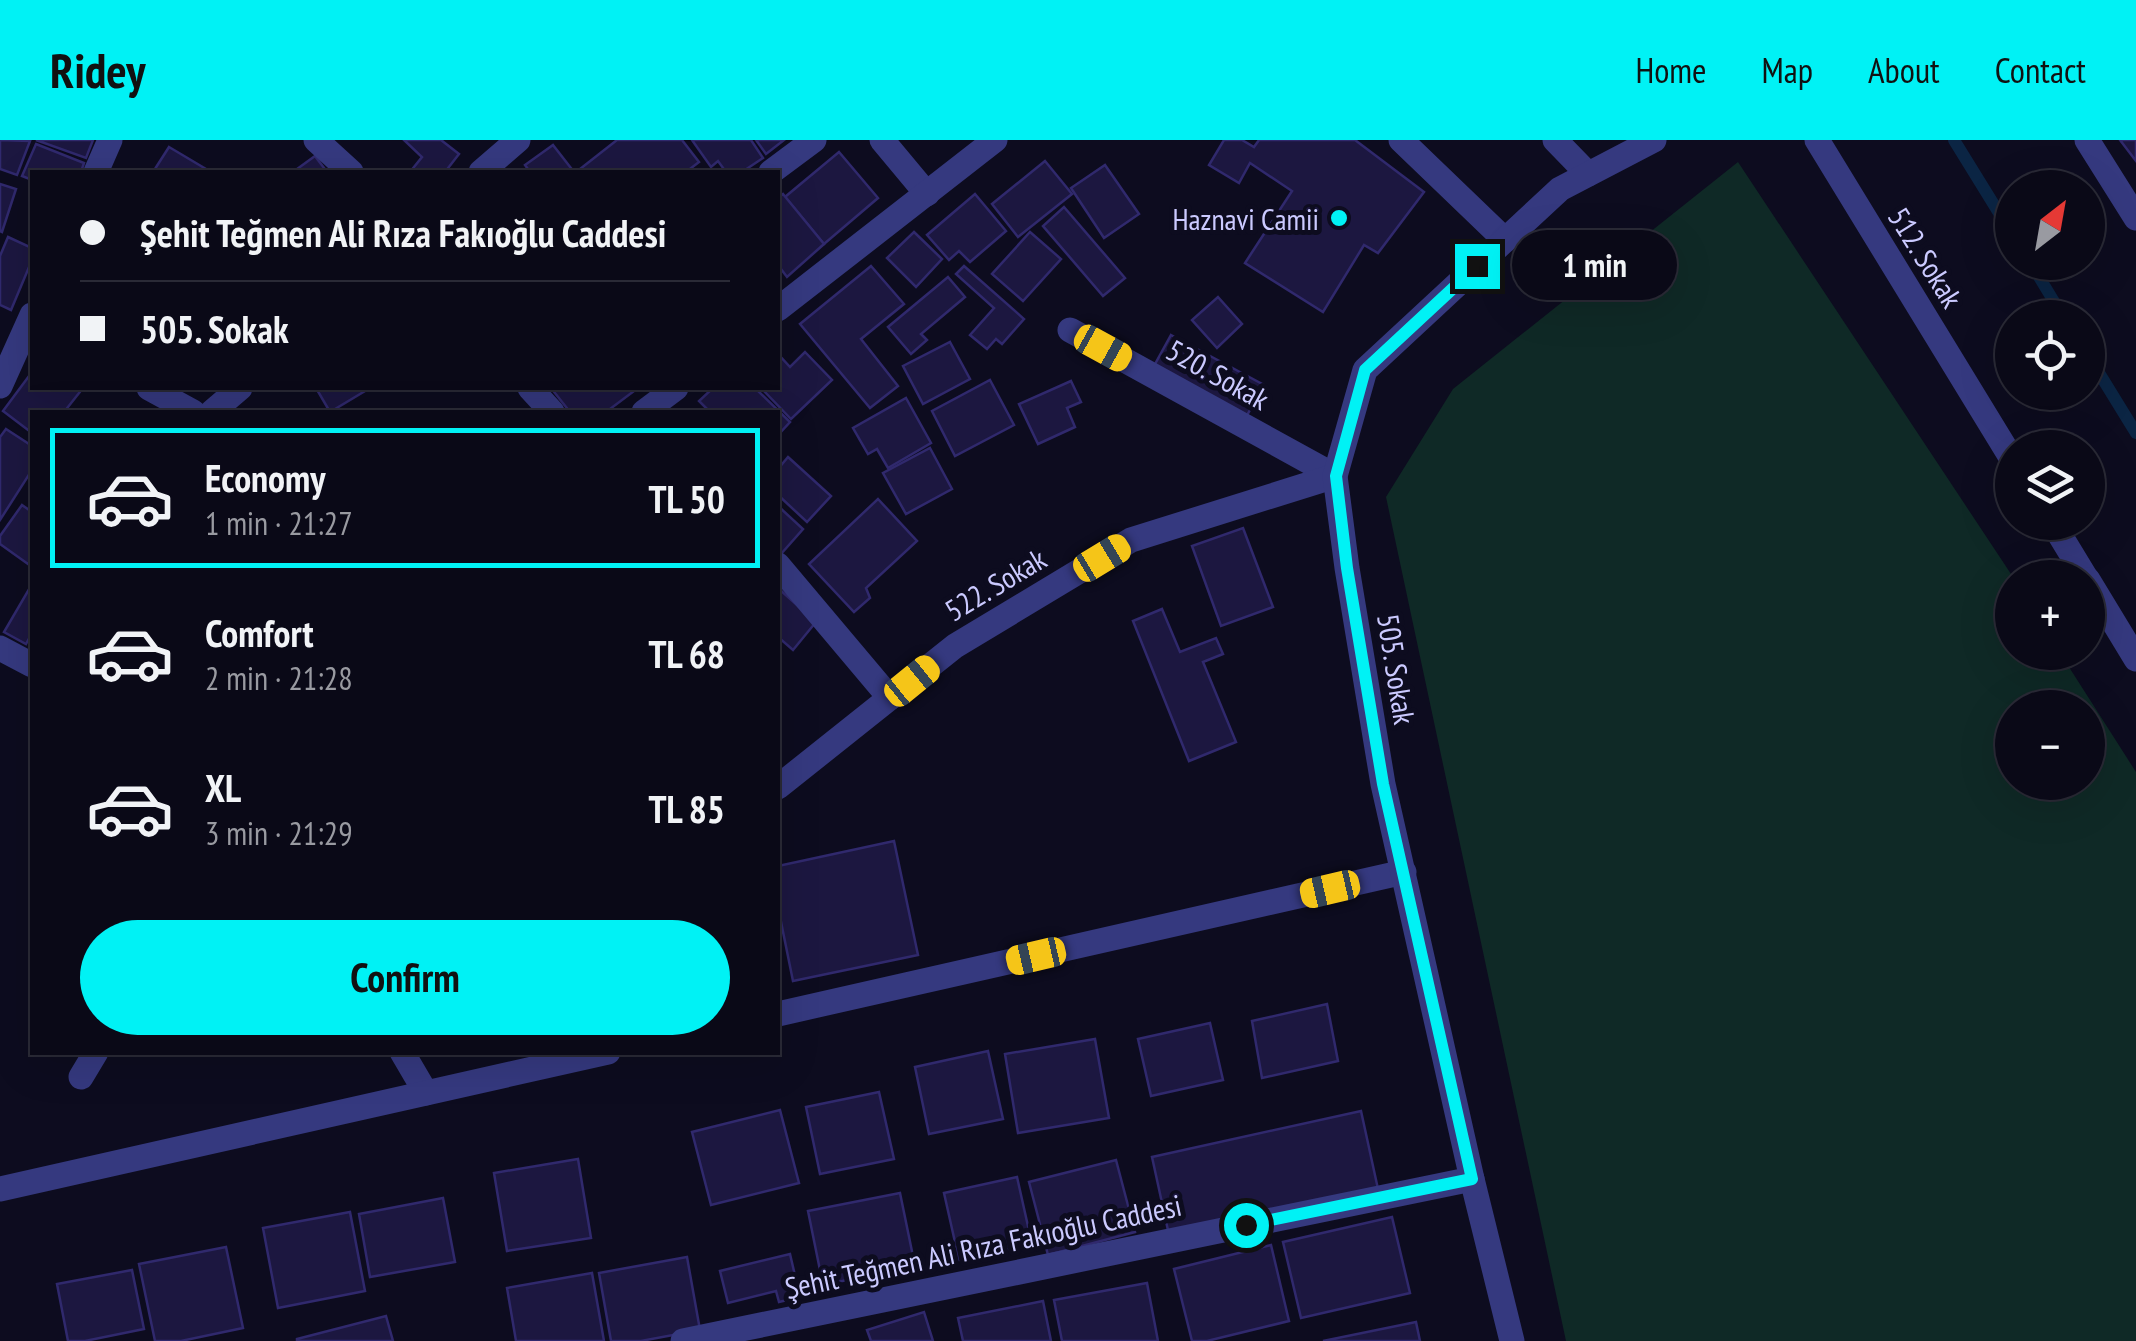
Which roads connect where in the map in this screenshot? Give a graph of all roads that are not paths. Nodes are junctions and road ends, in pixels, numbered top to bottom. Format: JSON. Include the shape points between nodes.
{"nodes":[{"id":1,"x":110,"y":140,"type":"edge"},
{"id":2,"x":316,"y":140,"type":"edge"},
{"id":3,"x":518,"y":140,"type":"edge"},
{"id":4,"x":814,"y":140,"type":"edge"},
{"id":5,"x":882,"y":140,"type":"edge"},
{"id":6,"x":995,"y":140,"type":"edge"},
{"id":7,"x":1402,"y":140,"type":"edge"},
{"id":8,"x":1555,"y":140,"type":"edge"},
{"id":9,"x":1654,"y":140,"type":"edge"},
{"id":10,"x":1816,"y":140,"type":"edge"},
{"id":11,"x":2087,"y":140,"type":"edge"},
{"id":12,"x":97,"y":170,"type":"edge"},
{"id":13,"x":349,"y":170,"type":"edge"},
{"id":14,"x":483,"y":170,"type":"edge"},
{"id":15,"x":775,"y":170,"type":"edge"},
{"id":16,"x":1588,"y":174,"type":"junction"},
{"id":17,"x":927,"y":194,"type":"junction"},
{"id":18,"x":2136,"y":218,"type":"edge"},
{"id":19,"x":1504,"y":240,"type":"junction"},
{"id":20,"x":780,"y":307,"type":"edge"},
{"id":21,"x":30,"y":322,"type":"edge"},
{"id":22,"x":1070,"y":330,"type":"dead end"},
{"id":23,"x":0,"y":386,"type":"edge"},
{"id":24,"x":153,"y":390,"type":"edge"},
{"id":25,"x":238,"y":390,"type":"edge"},
{"id":26,"x":532,"y":390,"type":"edge"},
{"id":27,"x":674,"y":390,"type":"edge"},
{"id":28,"x":189,"y":410,"type":"edge"},
{"id":29,"x":214,"y":410,"type":"edge"},
{"id":30,"x":550,"y":410,"type":"edge"},
{"id":31,"x":649,"y":410,"type":"edge"},
{"id":32,"x":1995,"y":430,"type":"edge"},
{"id":33,"x":1336,"y":476,"type":"junction"},
{"id":34,"x":780,"y":566,"type":"edge"},
{"id":35,"x":2105,"y":608,"type":"edge"},
{"id":36,"x":0,"y":648,"type":"edge"},
{"id":37,"x":2136,"y":659,"type":"edge"},
{"id":38,"x":30,"y":664,"type":"edge"},
{"id":39,"x":890,"y":698,"type":"junction"},
{"id":40,"x":780,"y":785,"type":"edge"},
{"id":41,"x":1404,"y":872,"type":"junction"},
{"id":42,"x":780,"y":1014,"type":"edge"},
{"id":43,"x":94,"y":1055,"type":"edge"},
{"id":44,"x":404,"y":1055,"type":"edge"},
{"id":45,"x":595,"y":1055,"type":"edge"},
{"id":46,"x":81,"y":1077,"type":"dead end"},
{"id":47,"x":426,"y":1093,"type":"junction"},
{"id":48,"x":1472,"y":1179,"type":"junction"},
{"id":49,"x":0,"y":1190,"type":"edge"},
{"id":50,"x":684,"y":1341,"type":"edge"},
{"id":51,"x":1512,"y":1341,"type":"edge"}],
"edges":[{"from":1,"to":12,"type":"street"},
{"from":2,"to":13,"type":"street"},
{"from":3,"to":14,"type":"street"},
{"from":4,"to":15,"type":"street"},
{"from":5,"to":17,"type":"street"},
{"from":6,"to":17,"type":"street"},
{"from":7,"to":19,"type":"street"},
{"from":8,"to":16,"type":"street"},
{"from":9,"to":16,"type":"street","name":"505. Sokak"},
{"from":10,"to":32,"type":"street","name":"512. Sokak"},
{"from":11,"to":18,"type":"street"},
{"from":16,"to":19,"type":"street","name":"505. Sokak","via":[[1560,188]]},
{"from":17,"to":20,"type":"street"},
{"from":19,"to":33,"type":"street","name":"505. Sokak","via":[[1365,370]]},
{"from":21,"to":23,"type":"street"},
{"from":22,"to":33,"type":"street","name":"520. Sokak"},
{"from":24,"to":28,"type":"street"},
{"from":25,"to":29,"type":"street"},
{"from":26,"to":30,"type":"street"},
{"from":27,"to":31,"type":"street"},
{"from":33,"to":39,"type":"street","name":"522. Sokak","via":[[1131,540],[954,646]]},
{"from":33,"to":41,"type":"street","name":"505. Sokak","via":[[1383,784]]},
{"from":34,"to":39,"type":"street"},
{"from":35,"to":37,"type":"street"},
{"from":36,"to":38,"type":"street"},
{"from":39,"to":40,"type":"street","name":"522. Sokak"},
{"from":41,"to":42,"type":"street"},
{"from":41,"to":48,"type":"street","name":"505. Sokak"},
{"from":43,"to":46,"type":"street"},
{"from":44,"to":47,"type":"street"},
{"from":45,"to":47,"type":"street"},
{"from":47,"to":49,"type":"street"},
{"from":48,"to":50,"type":"street","name":"Şehit Teğmen Ali Rıza Fakıoğlu Caddesi"},
{"from":48,"to":51,"type":"street","name":"505. Sokak"}]}
